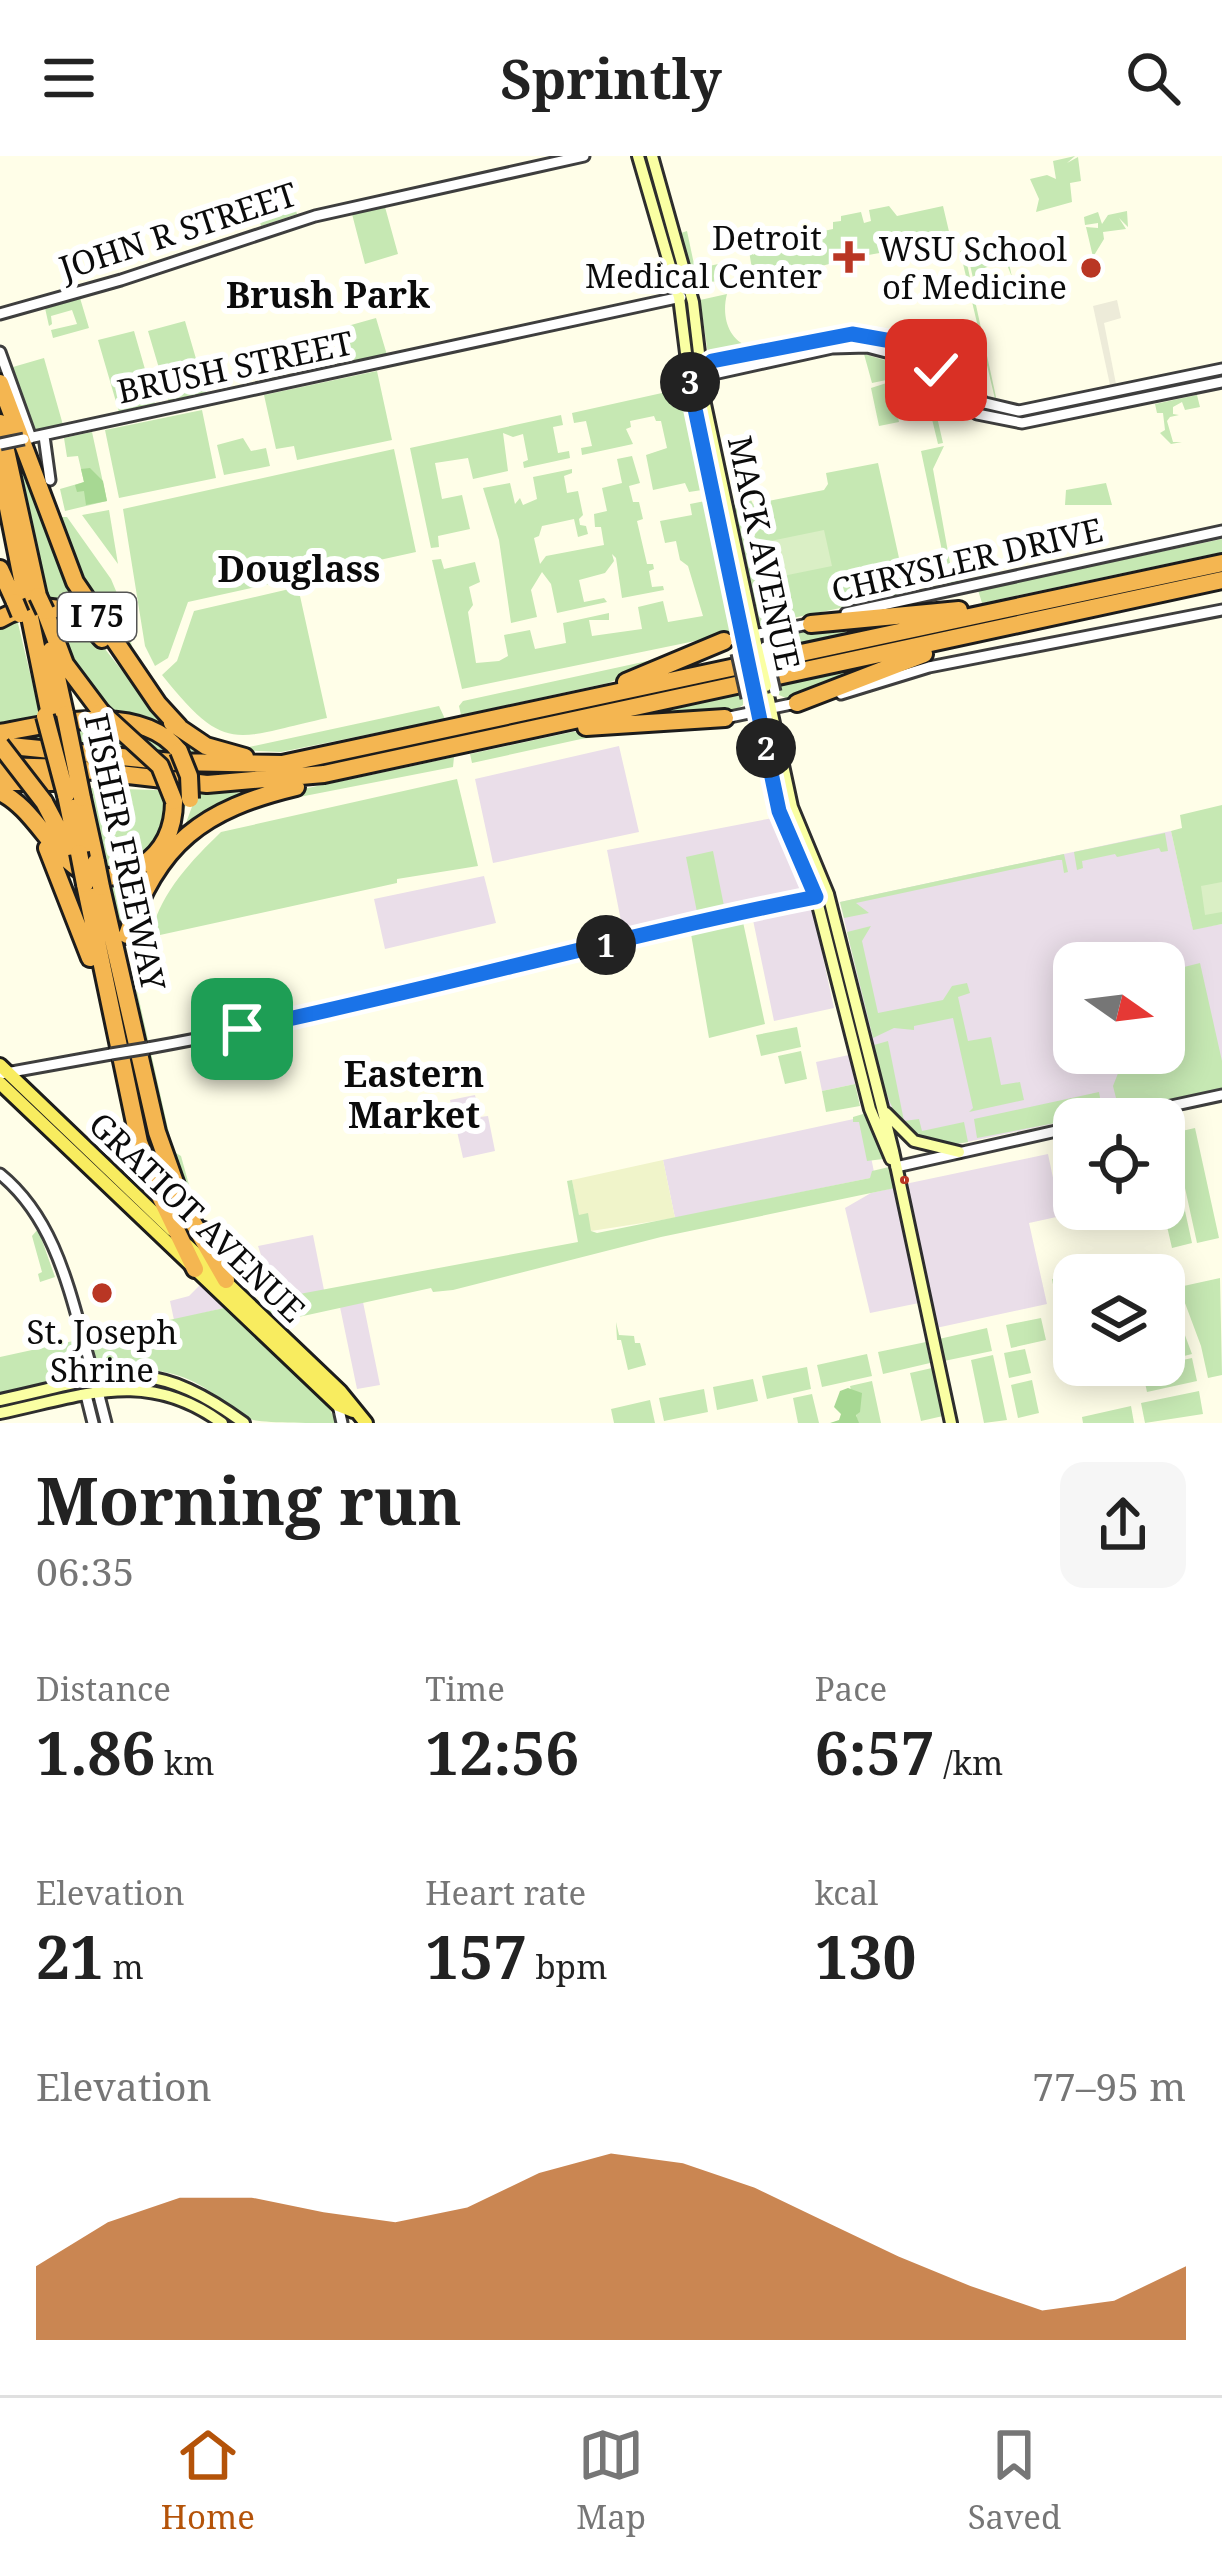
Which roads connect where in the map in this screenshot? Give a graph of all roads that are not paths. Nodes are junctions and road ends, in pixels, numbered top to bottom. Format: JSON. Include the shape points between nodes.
{"nodes":[{"id":1,"x":584,"y":156,"type":"edge"},
{"id":2,"x":639,"y":156,"type":"edge"},
{"id":3,"x":652,"y":156,"type":"edge"},
{"id":4,"x":659,"y":230,"type":"junction"},
{"id":5,"x":673,"y":230,"type":"junction"},
{"id":6,"x":685,"y":296,"type":"junction"},
{"id":7,"x":688,"y":312,"type":"junction"},
{"id":8,"x":0,"y":314,"type":"edge"},
{"id":9,"x":805,"y":342,"type":"junction"},
{"id":10,"x":0,"y":352,"type":"edge"},
{"id":11,"x":807,"y":355,"type":"junction"},
{"id":12,"x":719,"y":366,"type":"junction"},
{"id":13,"x":1222,"y":369,"type":"edge"},
{"id":14,"x":701,"y":370,"type":"junction"},
{"id":15,"x":937,"y":379,"type":"junction"},
{"id":16,"x":1222,"y":382,"type":"edge"},
{"id":17,"x":0,"y":383,"type":"edge"},
{"id":18,"x":694,"y":387,"type":"junction"},
{"id":19,"x":1108,"y":394,"type":"junction"},
{"id":20,"x":1088,"y":398,"type":"junction"},
{"id":21,"x":1002,"y":408,"type":"junction"},
{"id":22,"x":1074,"y":414,"type":"junction"},
{"id":23,"x":1050,"y":419,"type":"junction"},
{"id":24,"x":1000,"y":421,"type":"junction"},
{"id":25,"x":0,"y":423,"type":"edge"},
{"id":26,"x":44,"y":436,"type":"junction"},
{"id":27,"x":27,"y":438,"type":"junction"},
{"id":28,"x":0,"y":444,"type":"edge"},
{"id":29,"x":0,"y":468,"type":"edge"},
{"id":30,"x":50,"y":480,"type":"dead end"},
{"id":31,"x":1222,"y":532,"type":"edge"},
{"id":32,"x":1222,"y":562,"type":"edge"},
{"id":33,"x":1,"y":570,"type":"edge"},
{"id":34,"x":1222,"y":584,"type":"edge"},
{"id":35,"x":1078,"y":595,"type":"junction"},
{"id":36,"x":31,"y":607,"type":"junction"},
{"id":37,"x":1222,"y":610,"type":"edge"},
{"id":38,"x":0,"y":619,"type":"edge"},
{"id":39,"x":811,"y":624,"type":"junction"},
{"id":40,"x":956,"y":638,"type":"junction"},
{"id":41,"x":744,"y":640,"type":"junction"},
{"id":42,"x":761,"y":695,"type":"junction"},
{"id":43,"x":791,"y":704,"type":"junction"},
{"id":44,"x":511,"y":716,"type":"junction"},
{"id":45,"x":733,"y":716,"type":"junction"},
{"id":46,"x":766,"y":716,"type":"junction"},
{"id":47,"x":179,"y":727,"type":"junction"},
{"id":48,"x":0,"y":733,"type":"edge"},
{"id":49,"x":478,"y":742,"type":"junction"},
{"id":50,"x":0,"y":745,"type":"edge"},
{"id":51,"x":0,"y":755,"type":"edge"},
{"id":52,"x":130,"y":758,"type":"junction"},
{"id":53,"x":281,"y":764,"type":"junction"},
{"id":54,"x":0,"y":766,"type":"edge"},
{"id":55,"x":324,"y":774,"type":"junction"},
{"id":56,"x":4,"y":786,"type":"edge"},
{"id":57,"x":183,"y":794,"type":"junction"},
{"id":58,"x":41,"y":830,"type":"junction"},
{"id":59,"x":82,"y":857,"type":"junction"},
{"id":60,"x":88,"y":888,"type":"junction"},
{"id":61,"x":822,"y":896,"type":"junction"},
{"id":62,"x":827,"y":914,"type":"junction"},
{"id":63,"x":127,"y":935,"type":"junction"},
{"id":64,"x":112,"y":1020,"type":"junction"},
{"id":65,"x":135,"y":1034,"type":"junction"},
{"id":66,"x":858,"y":1056,"type":"junction"},
{"id":67,"x":2,"y":1073,"type":"edge"},
{"id":68,"x":876,"y":1083,"type":"junction"},
{"id":69,"x":1222,"y":1095,"type":"edge"},
{"id":70,"x":881,"y":1102,"type":"junction"},
{"id":71,"x":1185,"y":1103,"type":"edge"},
{"id":72,"x":1053,"y":1132,"type":"edge"},
{"id":73,"x":959,"y":1152,"type":"junction"},
{"id":74,"x":899,"y":1166,"type":"junction"},
{"id":75,"x":169,"y":1167,"type":"junction"},
{"id":76,"x":0,"y":1174,"type":"edge"},
{"id":77,"x":152,"y":1198,"type":"junction"},
{"id":78,"x":178,"y":1237,"type":"junction"},
{"id":79,"x":231,"y":1247,"type":"dead end"},
{"id":80,"x":195,"y":1269,"type":"junction"},
{"id":81,"x":226,"y":1280,"type":"junction"},
{"id":82,"x":247,"y":1311,"type":"junction"},
{"id":83,"x":262,"y":1325,"type":"junction"},
{"id":84,"x":147,"y":1382,"type":"junction"},
{"id":85,"x":98,"y":1384,"type":"junction"},
{"id":86,"x":70,"y":1392,"type":"junction"},
{"id":87,"x":0,"y":1400,"type":"edge"},
{"id":88,"x":338,"y":1405,"type":"junction"},
{"id":89,"x":96,"y":1409,"type":"junction"},
{"id":90,"x":0,"y":1413,"type":"edge"},
{"id":91,"x":352,"y":1417,"type":"edge"},
{"id":92,"x":93,"y":1423,"type":"edge"},
{"id":93,"x":106,"y":1423,"type":"edge"},
{"id":94,"x":222,"y":1423,"type":"edge"},
{"id":95,"x":244,"y":1423,"type":"edge"},
{"id":96,"x":341,"y":1423,"type":"edge"},
{"id":97,"x":366,"y":1423,"type":"edge"},
{"id":98,"x":951,"y":1423,"type":"edge"}],
"edges":[{"from":1,"to":8,"type":"street","name":"JOHN R STREET","via":[[315,215]]},
{"from":2,"to":4,"type":"main road","name":"MACK AVENUE"},
{"from":3,"to":5,"type":"main road","name":"MACK AVENUE"},
{"from":4,"to":5,"type":"main road"},
{"from":4,"to":6,"type":"main road","name":"MACK AVENUE"},
{"from":5,"to":6,"type":"main road","name":"MACK AVENUE"},
{"from":6,"to":7,"type":"main road","name":"MACK AVENUE"},
{"from":6,"to":26,"type":"street","name":"BRUSH STREET"},
{"from":7,"to":14,"type":"main road","name":"MACK AVENUE"},
{"from":7,"to":18,"type":"main road","name":"MACK AVENUE"},
{"from":9,"to":11,"type":"street"},
{"from":9,"to":12,"type":"street"},
{"from":9,"to":15,"type":"street","via":[[875,336],[908,347]]},
{"from":10,"to":27,"type":"street"},
{"from":11,"to":12,"type":"street"},
{"from":11,"to":15,"type":"street","via":[[851,346],[883,351]]},
{"from":12,"to":14,"type":"street","via":[[709,375]]},
{"from":13,"to":19,"type":"street"},
{"from":14,"to":18,"type":"main road","name":"MACK AVENUE"},
{"from":15,"to":21,"type":"street"},
{"from":15,"to":24,"type":"street","via":[[971,411]]},
{"from":16,"to":22,"type":"street"},
{"from":17,"to":47,"type":"highway","number":"I 75","via":[[74,582]]},
{"from":18,"to":41,"type":"main road","name":"MACK AVENUE"},
{"from":19,"to":20,"type":"street"},
{"from":19,"to":22,"type":"street","via":[[1107,402]]},
{"from":20,"to":21,"type":"street"},
{"from":20,"to":23,"type":"street","via":[[1050,411]]},
{"from":21,"to":24,"type":"street"},
{"from":22,"to":23,"type":"street"},
{"from":23,"to":24,"type":"street"},
{"from":25,"to":36,"type":"highway","name":"FISHER FREEWAY"},
{"from":26,"to":27,"type":"street","name":"BRUSH STREET"},
{"from":26,"to":30,"type":"street"},
{"from":27,"to":28,"type":"street","name":"BRUSH STREET","bridge":true},
{"from":29,"to":36,"type":"highway","name":"FISHER FREEWAY"},
{"from":31,"to":39,"type":"street","name":"CHRYSLER DRIVE"},
{"from":32,"to":35,"type":"highway","number":"I 75"},
{"from":33,"to":36,"type":"highway"},
{"from":34,"to":40,"type":"highway"},
{"from":35,"to":39,"type":"highway"},
{"from":35,"to":44,"type":"highway","number":"I 75"},
{"from":36,"to":57,"type":"highway","bridge":true,"via":[[100,712]]},
{"from":36,"to":59,"type":"highway","name":"FISHER FREEWAY","bridge":true},
{"from":37,"to":43,"type":"street"},
{"from":38,"to":47,"type":"highway","via":[[39,607],[80,617]]},
{"from":39,"to":41,"type":"street","name":"CHRYSLER DRIVE"},
{"from":40,"to":43,"type":"highway"},
{"from":40,"to":49,"type":"highway"},
{"from":41,"to":42,"type":"main road","name":"MACK AVENUE","bridge":true},
{"from":41,"to":42,"type":"street","bridge":true},
{"from":41,"to":44,"type":"highway"},
{"from":42,"to":43,"type":"street"},
{"from":42,"to":45,"type":"street"},
{"from":42,"to":46,"type":"main road","name":"MACK AVENUE"},
{"from":43,"to":46,"type":"street"},
{"from":44,"to":53,"type":"highway","number":"I 75"},
{"from":45,"to":46,"type":"street"},
{"from":45,"to":49,"type":"highway"},
{"from":46,"to":61,"type":"main road","name":"MACK AVENUE","via":[[793,831]]},
{"from":47,"to":53,"type":"highway","number":"I 75","via":[[217,751]]},
{"from":48,"to":57,"type":"highway","bridge":true,"via":[[126,720],[157,730],[179,751],[189,776]]},
{"from":49,"to":55,"type":"highway"},
{"from":50,"to":52,"type":"highway"},
{"from":50,"to":59,"type":"highway","bridge":true},
{"from":51,"to":52,"type":"highway"},
{"from":52,"to":53,"type":"highway"},
{"from":54,"to":57,"type":"highway","via":[[67,768]]},
{"from":55,"to":57,"type":"highway"},
{"from":55,"to":63,"type":"highway","via":[[244,799],[199,826],[147,885]]},
{"from":56,"to":57,"type":"highway"},
{"from":56,"to":58,"type":"highway"},
{"from":57,"to":58,"type":"highway","via":[[158,851],[118,874],[73,866]]},
{"from":57,"to":63,"type":"highway","via":[[182,825],[137,897]]},
{"from":58,"to":64,"type":"highway"},
{"from":59,"to":60,"type":"highway","bridge":true},
{"from":60,"to":64,"type":"highway","name":"FISHER FREEWAY"},
{"from":60,"to":65,"type":"highway","name":"FISHER FREEWAY"},
{"from":61,"to":62,"type":"main road","name":"MACK AVENUE"},
{"from":61,"to":67,"type":"street","bridge":true,"via":[[438,987]]},
{"from":62,"to":66,"type":"main road","name":"MACK AVENUE"},
{"from":62,"to":68,"type":"main road","name":"MACK AVENUE"},
{"from":63,"to":65,"type":"highway"},
{"from":64,"to":77,"type":"highway","name":"FISHER FREEWAY"},
{"from":65,"to":75,"type":"highway","name":"FISHER FREEWAY"},
{"from":66,"to":68,"type":"main road","via":[[866,1057]]},
{"from":66,"to":74,"type":"main road","name":"MACK AVENUE","via":[[874,1122]]},
{"from":67,"to":77,"type":"main road","name":"GRATIOT AVENUE"},
{"from":67,"to":80,"type":"main road","name":"GRATIOT AVENUE"},
{"from":68,"to":70,"type":"main road","name":"MACK AVENUE"},
{"from":69,"to":71,"type":"street"},
{"from":70,"to":73,"type":"main road","via":[[914,1141]]},
{"from":70,"to":74,"type":"main road","name":"MACK AVENUE"},
{"from":72,"to":73,"type":"street"},
{"from":73,"to":74,"type":"street"},
{"from":74,"to":98,"type":"main road","name":"MACK AVENUE"},
{"from":75,"to":79,"type":"highway","via":[[208,1239]]},
{"from":75,"to":81,"type":"highway","name":"FISHER FREEWAY"},
{"from":76,"to":85,"type":"street","via":[[44,1223]]},
{"from":77,"to":78,"type":"highway","name":"FISHER FREEWAY"},
{"from":78,"to":80,"type":"highway","name":"FISHER FREEWAY"},
{"from":78,"to":81,"type":"main road","name":"GRATIOT AVENUE"},
{"from":80,"to":82,"type":"main road","name":"GRATIOT AVENUE"},
{"from":81,"to":82,"type":"main road","name":"GRATIOT AVENUE"},
{"from":82,"to":83,"type":"main road","name":"GRATIOT AVENUE"},
{"from":83,"to":88,"type":"main road","name":"GRATIOT AVENUE"},
{"from":83,"to":91,"type":"main road","name":"GRATIOT AVENUE","via":[[340,1391]]},
{"from":84,"to":85,"type":"main road"},
{"from":84,"to":94,"type":"main road"},
{"from":84,"to":95,"type":"main road","via":[[196,1390]]},
{"from":85,"to":86,"type":"main road"},
{"from":85,"to":89,"type":"street"},
{"from":86,"to":87,"type":"main road"},
{"from":86,"to":90,"type":"main road"},
{"from":88,"to":91,"type":"main road","name":"GRATIOT AVENUE"},
{"from":88,"to":96,"type":"street"},
{"from":89,"to":92,"type":"street"},
{"from":89,"to":93,"type":"street"},
{"from":91,"to":97,"type":"main road","name":"GRATIOT AVENUE"}]}
